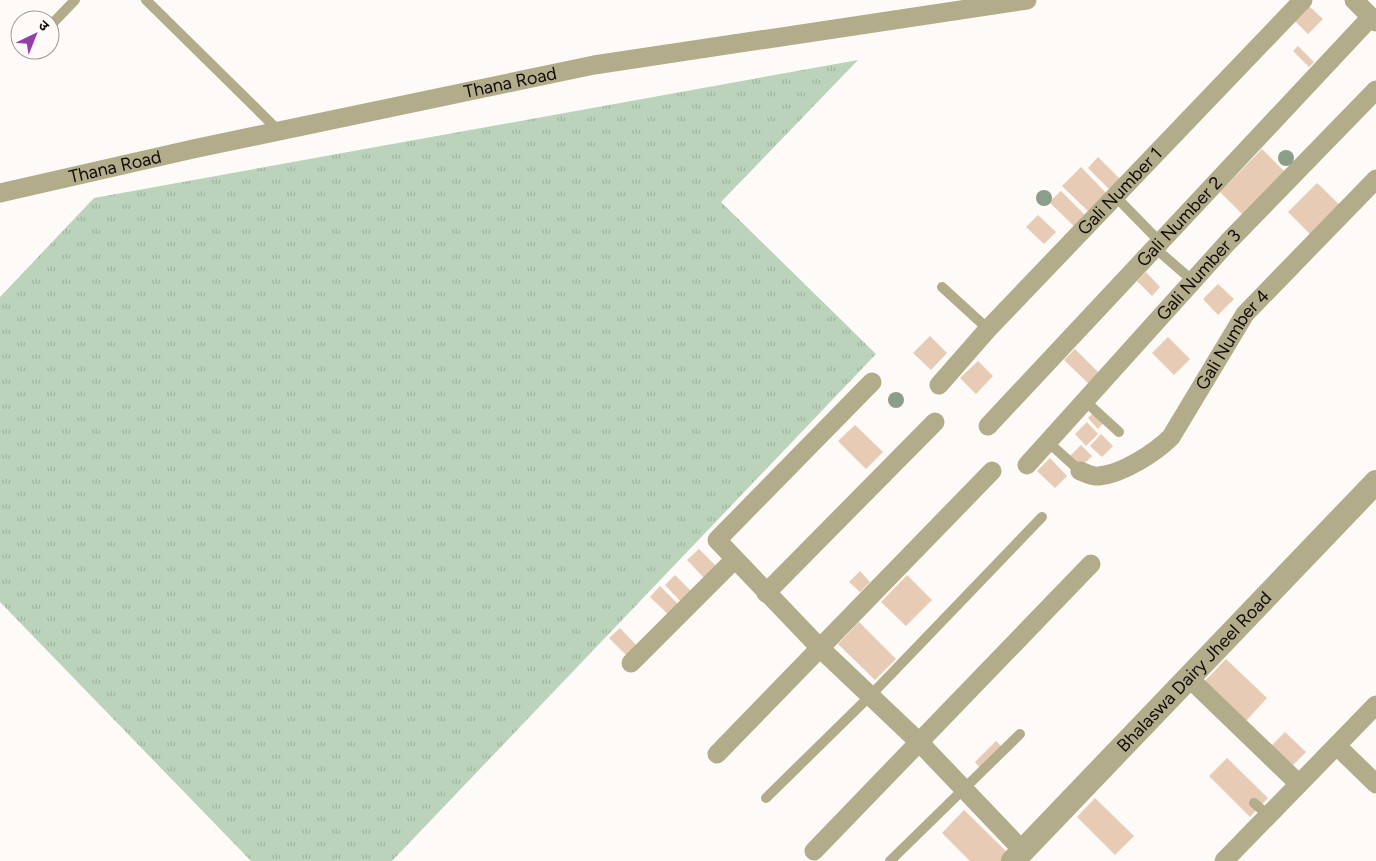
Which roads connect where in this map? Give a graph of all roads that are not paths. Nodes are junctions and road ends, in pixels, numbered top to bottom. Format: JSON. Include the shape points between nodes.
{"nodes":[{"id":1,"x":75,"y":0,"type":"edge"},
{"id":2,"x":146,"y":0,"type":"edge"},
{"id":3,"x":1027,"y":0,"type":"edge"},
{"id":4,"x":1303,"y":0,"type":"edge"},
{"id":5,"x":1354,"y":0,"type":"edge"},
{"id":6,"x":60,"y":16,"type":"edge"},
{"id":7,"x":1373,"y":19,"type":"edge"},
{"id":8,"x":1376,"y":90,"type":"edge"},
{"id":9,"x":279,"y":131,"type":"junction"},
{"id":10,"x":1376,"y":180,"type":"edge"},
{"id":11,"x":0,"y":193,"type":"edge"},
{"id":12,"x":1115,"y":196,"type":"junction"},
{"id":13,"x":1157,"y":245,"type":"junction"},
{"id":14,"x":1193,"y":280,"type":"junction"},
{"id":15,"x":942,"y":287,"type":"dead end"},
{"id":16,"x":988,"y":329,"type":"junction"},
{"id":17,"x":872,"y":382,"type":"dead end"},
{"id":18,"x":938,"y":385,"type":"dead end"},
{"id":19,"x":1085,"y":401,"type":"junction"},
{"id":20,"x":935,"y":422,"type":"dead end"},
{"id":21,"x":988,"y":426,"type":"dead end"},
{"id":22,"x":1118,"y":432,"type":"dead end"},
{"id":23,"x":1048,"y":442,"type":"junction"},
{"id":24,"x":1027,"y":465,"type":"dead end"},
{"id":25,"x":992,"y":471,"type":"dead end"},
{"id":26,"x":1080,"y":471,"type":"joint"},
{"id":27,"x":1376,"y":482,"type":"edge"},
{"id":28,"x":1042,"y":517,"type":"dead end"},
{"id":29,"x":734,"y":560,"type":"junction"},
{"id":30,"x":1091,"y":564,"type":"dead end"},
{"id":31,"x":766,"y":593,"type":"junction"},
{"id":32,"x":821,"y":649,"type":"junction"},
{"id":33,"x":631,"y":663,"type":"dead end"},
{"id":34,"x":1188,"y":678,"type":"junction"},
{"id":35,"x":870,"y":696,"type":"junction"},
{"id":36,"x":1376,"y":705,"type":"edge"},
{"id":37,"x":1020,"y":734,"type":"dead end"},
{"id":38,"x":920,"y":743,"type":"junction"},
{"id":39,"x":1336,"y":746,"type":"junction"},
{"id":40,"x":717,"y":754,"type":"dead end"},
{"id":41,"x":1299,"y":784,"type":"junction"},
{"id":42,"x":1376,"y":784,"type":"edge"},
{"id":43,"x":964,"y":789,"type":"junction"},
{"id":44,"x":766,"y":798,"type":"dead end"},
{"id":45,"x":814,"y":851,"type":"dead end"},
{"id":46,"x":1018,"y":856,"type":"edge"},
{"id":47,"x":890,"y":861,"type":"edge"},
{"id":48,"x":1224,"y":861,"type":"edge"}],
"edges":[{"from":1,"to":6,"type":"lane"},
{"from":2,"to":9,"type":"lane"},
{"from":3,"to":9,"type":"street","name":"Thana Road","via":[[594,65]]},
{"from":4,"to":12,"type":"street","name":"Gali Number 1"},
{"from":5,"to":7,"type":"street"},
{"from":7,"to":13,"type":"street","name":"Gali Number 2"},
{"from":8,"to":14,"type":"street","name":"Gali Number 3"},
{"from":9,"to":11,"type":"street","name":"Thana Road"},
{"from":10,"to":26,"type":"street","name":"Gali Number 4","via":[[1245,314],[1171,437],[1158,449],[1120,470],[1098,476]]},
{"from":12,"to":13,"type":"lane"},
{"from":12,"to":16,"type":"street","name":"Gali Number 1"},
{"from":13,"to":14,"type":"lane"},
{"from":13,"to":21,"type":"street","name":"Gali Number 2"},
{"from":14,"to":19,"type":"street","name":"Gali Number 3"},
{"from":15,"to":16,"type":"lane"},
{"from":16,"to":18,"type":"street","name":"Gali Number 1"},
{"from":17,"to":29,"type":"street","via":[[717,540]]},
{"from":19,"to":22,"type":"lane"},
{"from":19,"to":23,"type":"street","name":"Gali Number 3"},
{"from":20,"to":31,"type":"street"},
{"from":23,"to":24,"type":"street","name":"Gali Number 3"},
{"from":23,"to":26,"type":"lane"},
{"from":25,"to":32,"type":"street"},
{"from":27,"to":34,"type":"street","name":"Bhalaswa Dairy Jheel Road"},
{"from":28,"to":35,"type":"lane"},
{"from":29,"to":31,"type":"street"},
{"from":29,"to":33,"type":"street"},
{"from":30,"to":38,"type":"street"},
{"from":31,"to":32,"type":"street"},
{"from":32,"to":35,"type":"street"},
{"from":32,"to":40,"type":"street"},
{"from":34,"to":41,"type":"street"},
{"from":34,"to":46,"type":"street","name":"Bhalaswa Dairy Jheel Road"},
{"from":35,"to":38,"type":"street"},
{"from":35,"to":44,"type":"lane"},
{"from":36,"to":39,"type":"street"},
{"from":37,"to":43,"type":"lane"},
{"from":38,"to":43,"type":"street"},
{"from":38,"to":45,"type":"street"},
{"from":39,"to":41,"type":"street"},
{"from":39,"to":42,"type":"street"},
{"from":41,"to":48,"type":"street","via":[[1261,809]]},
{"from":43,"to":46,"type":"street"},
{"from":43,"to":47,"type":"lane"}]}
